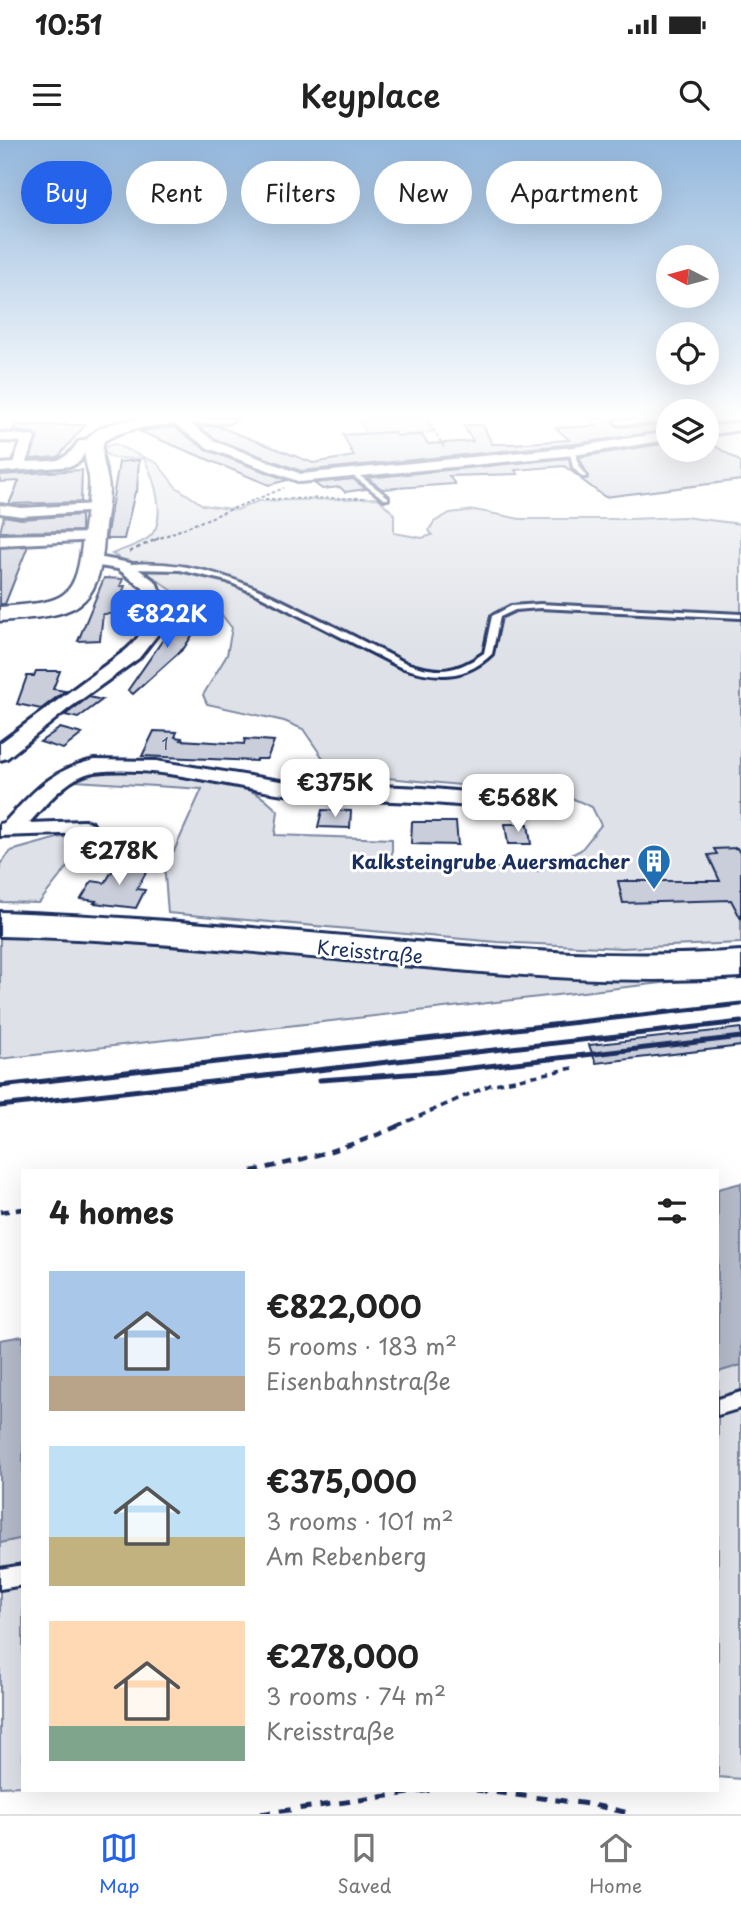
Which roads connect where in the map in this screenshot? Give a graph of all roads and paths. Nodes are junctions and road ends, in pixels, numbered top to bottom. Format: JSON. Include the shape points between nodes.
{"nodes":[{"id":1,"x":98,"y":496,"type":"edge"},
{"id":2,"x":267,"y":496,"type":"edge"},
{"id":3,"x":383,"y":496,"type":"edge"},
{"id":4,"x":386,"y":498,"type":"joint"},
{"id":5,"x":262,"y":499,"type":"junction"},
{"id":6,"x":97,"y":508,"type":"junction"},
{"id":7,"x":0,"y":509,"type":"edge"},
{"id":8,"x":94,"y":537,"type":"junction"},
{"id":9,"x":0,"y":540,"type":"edge"},
{"id":10,"x":92,"y":561,"type":"junction"},
{"id":11,"x":124,"y":561,"type":"junction"},
{"id":12,"x":0,"y":614,"type":"edge"},
{"id":13,"x":741,"y":616,"type":"edge"},
{"id":14,"x":0,"y":754,"type":"edge"},
{"id":15,"x":476,"y":800,"type":"dead end"},
{"id":16,"x":84,"y":828,"type":"dead end"},
{"id":17,"x":5,"y":830,"type":"edge"},
{"id":18,"x":0,"y":924,"type":"edge"},
{"id":19,"x":741,"y":964,"type":"edge"},
{"id":20,"x":573,"y":1068,"type":"dead end"},
{"id":21,"x":261,"y":1169,"type":"edge"},
{"id":22,"x":21,"y":1209,"type":"edge"},
{"id":23,"x":0,"y":1212,"type":"edge"},
{"id":24,"x":741,"y":1400,"type":"edge"},
{"id":25,"x":719,"y":1407,"type":"edge"},
{"id":26,"x":21,"y":1575,"type":"edge"},
{"id":27,"x":0,"y":1580,"type":"edge"},
{"id":28,"x":417,"y":1792,"type":"edge"},
{"id":29,"x":492,"y":1792,"type":"edge"},
{"id":30,"x":260,"y":1814,"type":"edge"},
{"id":31,"x":633,"y":1814,"type":"edge"}],
"edges":[{"from":1,"to":6,"type":"street"},
{"from":2,"to":5,"type":"path"},
{"from":3,"to":4,"type":"lane"},
{"from":4,"to":5,"type":"path"},
{"from":5,"to":11,"type":"path","via":[[174,531]]},
{"from":6,"to":7,"type":"street"},
{"from":6,"to":8,"type":"street"},
{"from":8,"to":9,"type":"street"},
{"from":8,"to":10,"type":"street"},
{"from":10,"to":11,"type":"street"},
{"from":10,"to":12,"type":"street","via":[[86,584],[66,601]]},
{"from":11,"to":13,"type":"lane","via":[[229,579],[403,665],[438,674],[464,669],[488,654],[496,616],[514,608]]},
{"from":11,"to":14,"type":"street","via":[[156,596],[155,625],[147,639]]},
{"from":15,"to":17,"type":"street","via":[[287,788],[156,767],[94,766],[73,772]]},
{"from":16,"to":17,"type":"street"},
{"from":18,"to":19,"type":"main road","name":"Kreisstraße","via":[[111,928],[555,967],[685,969]]},
{"from":20,"to":21,"type":"path","via":[[489,1085],[365,1141]]},
{"from":22,"to":23,"type":"path"},
{"from":24,"to":25,"type":"lane"},
{"from":26,"to":27,"type":"lane"},
{"from":28,"to":30,"type":"path"},
{"from":29,"to":31,"type":"path"}]}
